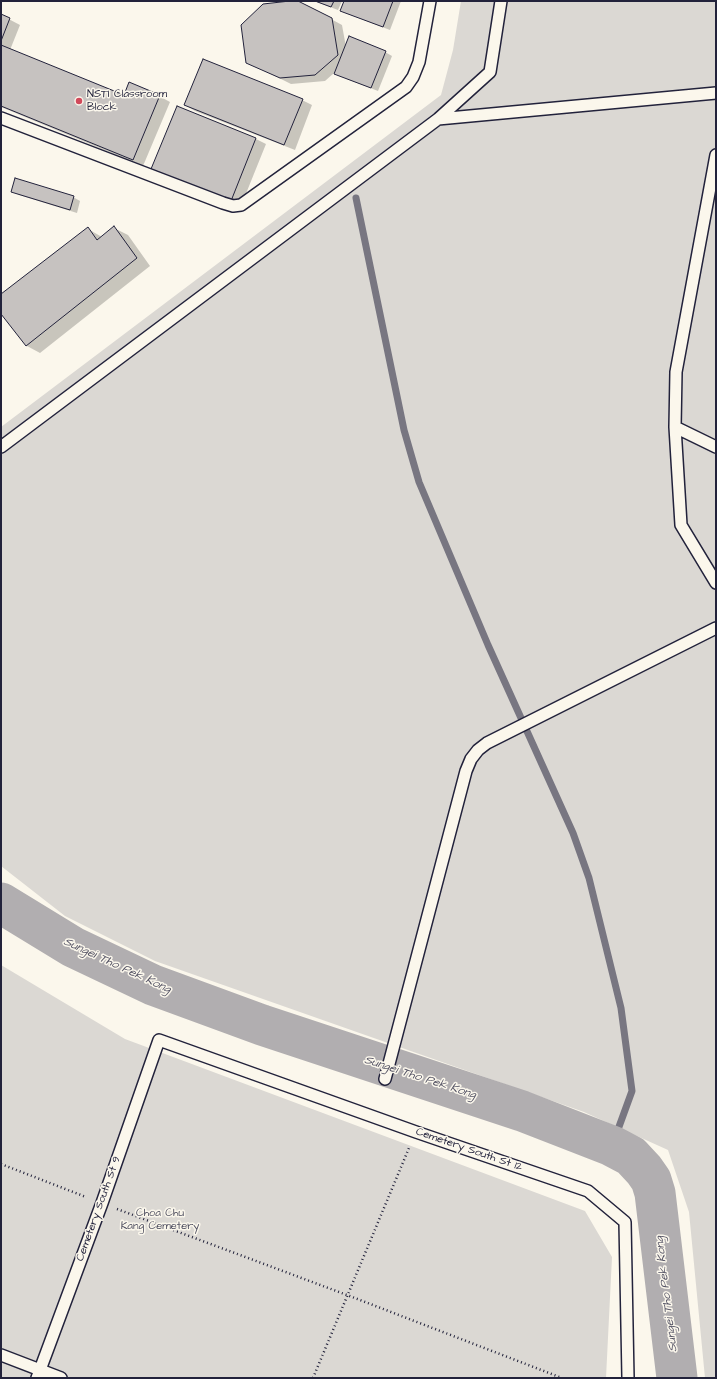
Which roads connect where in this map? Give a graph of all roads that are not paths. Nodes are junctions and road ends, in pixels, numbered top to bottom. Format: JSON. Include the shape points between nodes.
{"nodes":[{"id":1,"x":430,"y":1,"type":"edge"},
{"id":2,"x":501,"y":1,"type":"edge"},
{"id":3,"x":716,"y":93,"type":"edge"},
{"id":4,"x":1,"y":118,"type":"edge"},
{"id":5,"x":438,"y":119,"type":"junction"},
{"id":6,"x":716,"y":155,"type":"edge"},
{"id":7,"x":675,"y":427,"type":"junction"},
{"id":8,"x":1,"y":447,"type":"edge"},
{"id":9,"x":716,"y":447,"type":"edge"},
{"id":10,"x":716,"y":583,"type":"edge"},
{"id":11,"x":716,"y":628,"type":"edge"},
{"id":12,"x":159,"y":1040,"type":"joint"},
{"id":13,"x":385,"y":1078,"type":"dead end"},
{"id":14,"x":1,"y":1355,"type":"edge"},
{"id":15,"x":39,"y":1374,"type":"edge"},
{"id":16,"x":61,"y":1378,"type":"edge"},
{"id":17,"x":628,"y":1378,"type":"edge"}],
"edges":[{"from":1,"to":4,"type":"lane","via":[[418,62],[406,87],[241,205],[223,203]]},
{"from":2,"to":5,"type":"lane","via":[[490,72]]},
{"from":3,"to":5,"type":"lane"},
{"from":5,"to":8,"type":"lane"},
{"from":6,"to":7,"type":"lane","via":[[676,372]]},
{"from":7,"to":9,"type":"lane"},
{"from":7,"to":10,"type":"lane","via":[[681,525]]},
{"from":11,"to":13,"type":"lane","via":[[487,743],[471,758]]},
{"from":12,"to":15,"type":"lane","name":"Cemetery South St 9"},
{"from":12,"to":17,"type":"lane","name":"Cemetery South St 12","via":[[588,1191],[625,1222]]},
{"from":14,"to":15,"type":"lane"},
{"from":15,"to":16,"type":"lane"}]}
